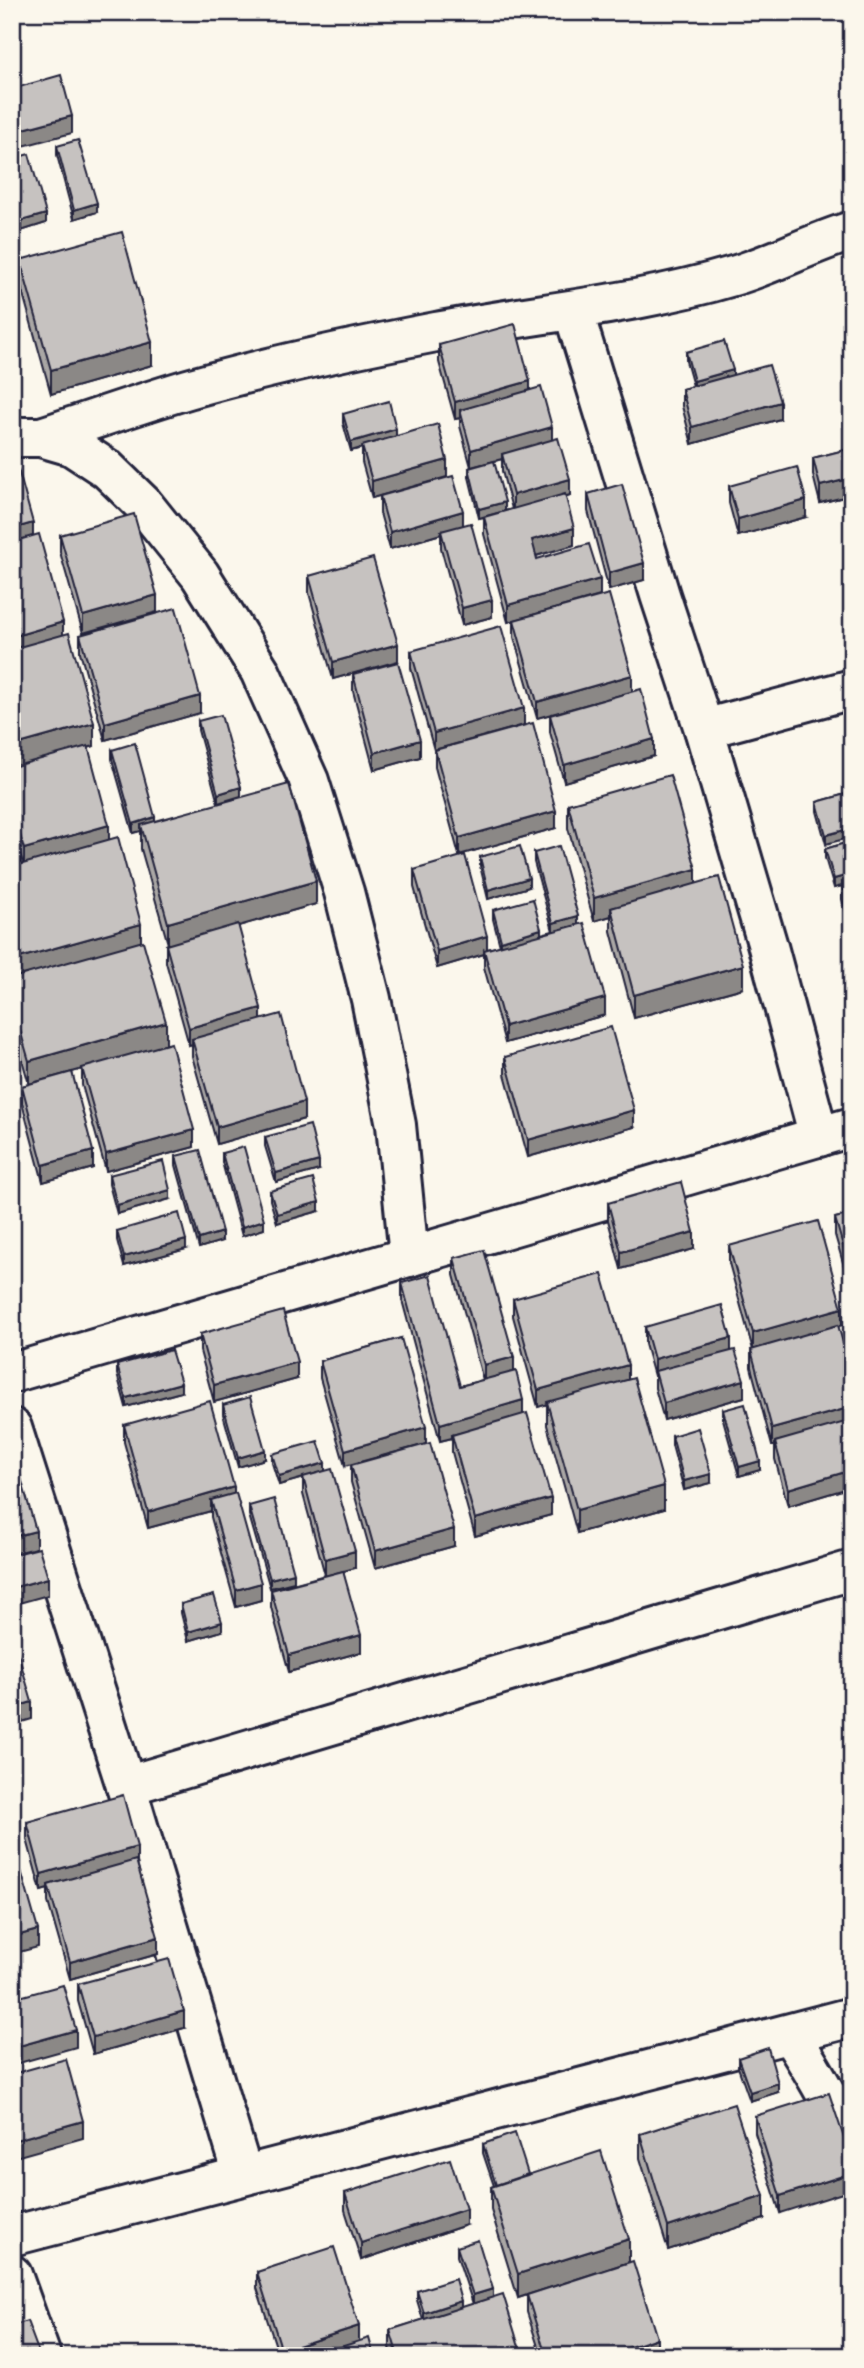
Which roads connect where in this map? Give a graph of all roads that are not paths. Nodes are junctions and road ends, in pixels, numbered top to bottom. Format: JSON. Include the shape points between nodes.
{"nodes":[{"id":1,"x":852,"y":231,"type":"edge"},
{"id":2,"x":573,"y":310,"type":"junction"},
{"id":3,"x":27,"y":437,"type":"edge"},
{"id":4,"x":852,"y":689,"type":"edge"},
{"id":5,"x":705,"y":729,"type":"junction"},
{"id":6,"x":835,"y":1132,"type":"edge"},
{"id":7,"x":409,"y":1257,"type":"junction"},
{"id":8,"x":12,"y":1373,"type":"edge"},
{"id":9,"x":12,"y":1428,"type":"edge"},
{"id":10,"x":852,"y":1570,"type":"edge"},
{"id":11,"x":126,"y":1786,"type":"junction"},
{"id":12,"x":852,"y":2017,"type":"edge"},
{"id":13,"x":790,"y":2035,"type":"junction"},
{"id":14,"x":852,"y":2150,"type":"edge"},
{"id":15,"x":243,"y":2175,"type":"junction"},
{"id":16,"x":12,"y":2236,"type":"edge"},
{"id":17,"x":12,"y":2275,"type":"edge"},
{"id":18,"x":41,"y":2356,"type":"edge"}],
"edges":[{"from":1,"to":2,"type":"street","via":[[732,276]]},
{"from":2,"to":3,"type":"street","via":[[438,332],[254,372]]},
{"from":2,"to":5,"type":"street"},
{"from":3,"to":7,"type":"street","via":[[72,446],[107,469],[143,504],[200,575],[260,671],[309,781],[344,892],[396,1125]]},
{"from":4,"to":5,"type":"street"},
{"from":5,"to":6,"type":"street","via":[[767,943]]},
{"from":6,"to":7,"type":"street"},
{"from":7,"to":8,"type":"street"},
{"from":9,"to":11,"type":"street"},
{"from":10,"to":11,"type":"street"},
{"from":11,"to":15,"type":"street"},
{"from":12,"to":13,"type":"street"},
{"from":13,"to":14,"type":"street","via":[[817,2076]]},
{"from":13,"to":15,"type":"street"},
{"from":15,"to":16,"type":"street"},
{"from":17,"to":18,"type":"street"}]}
